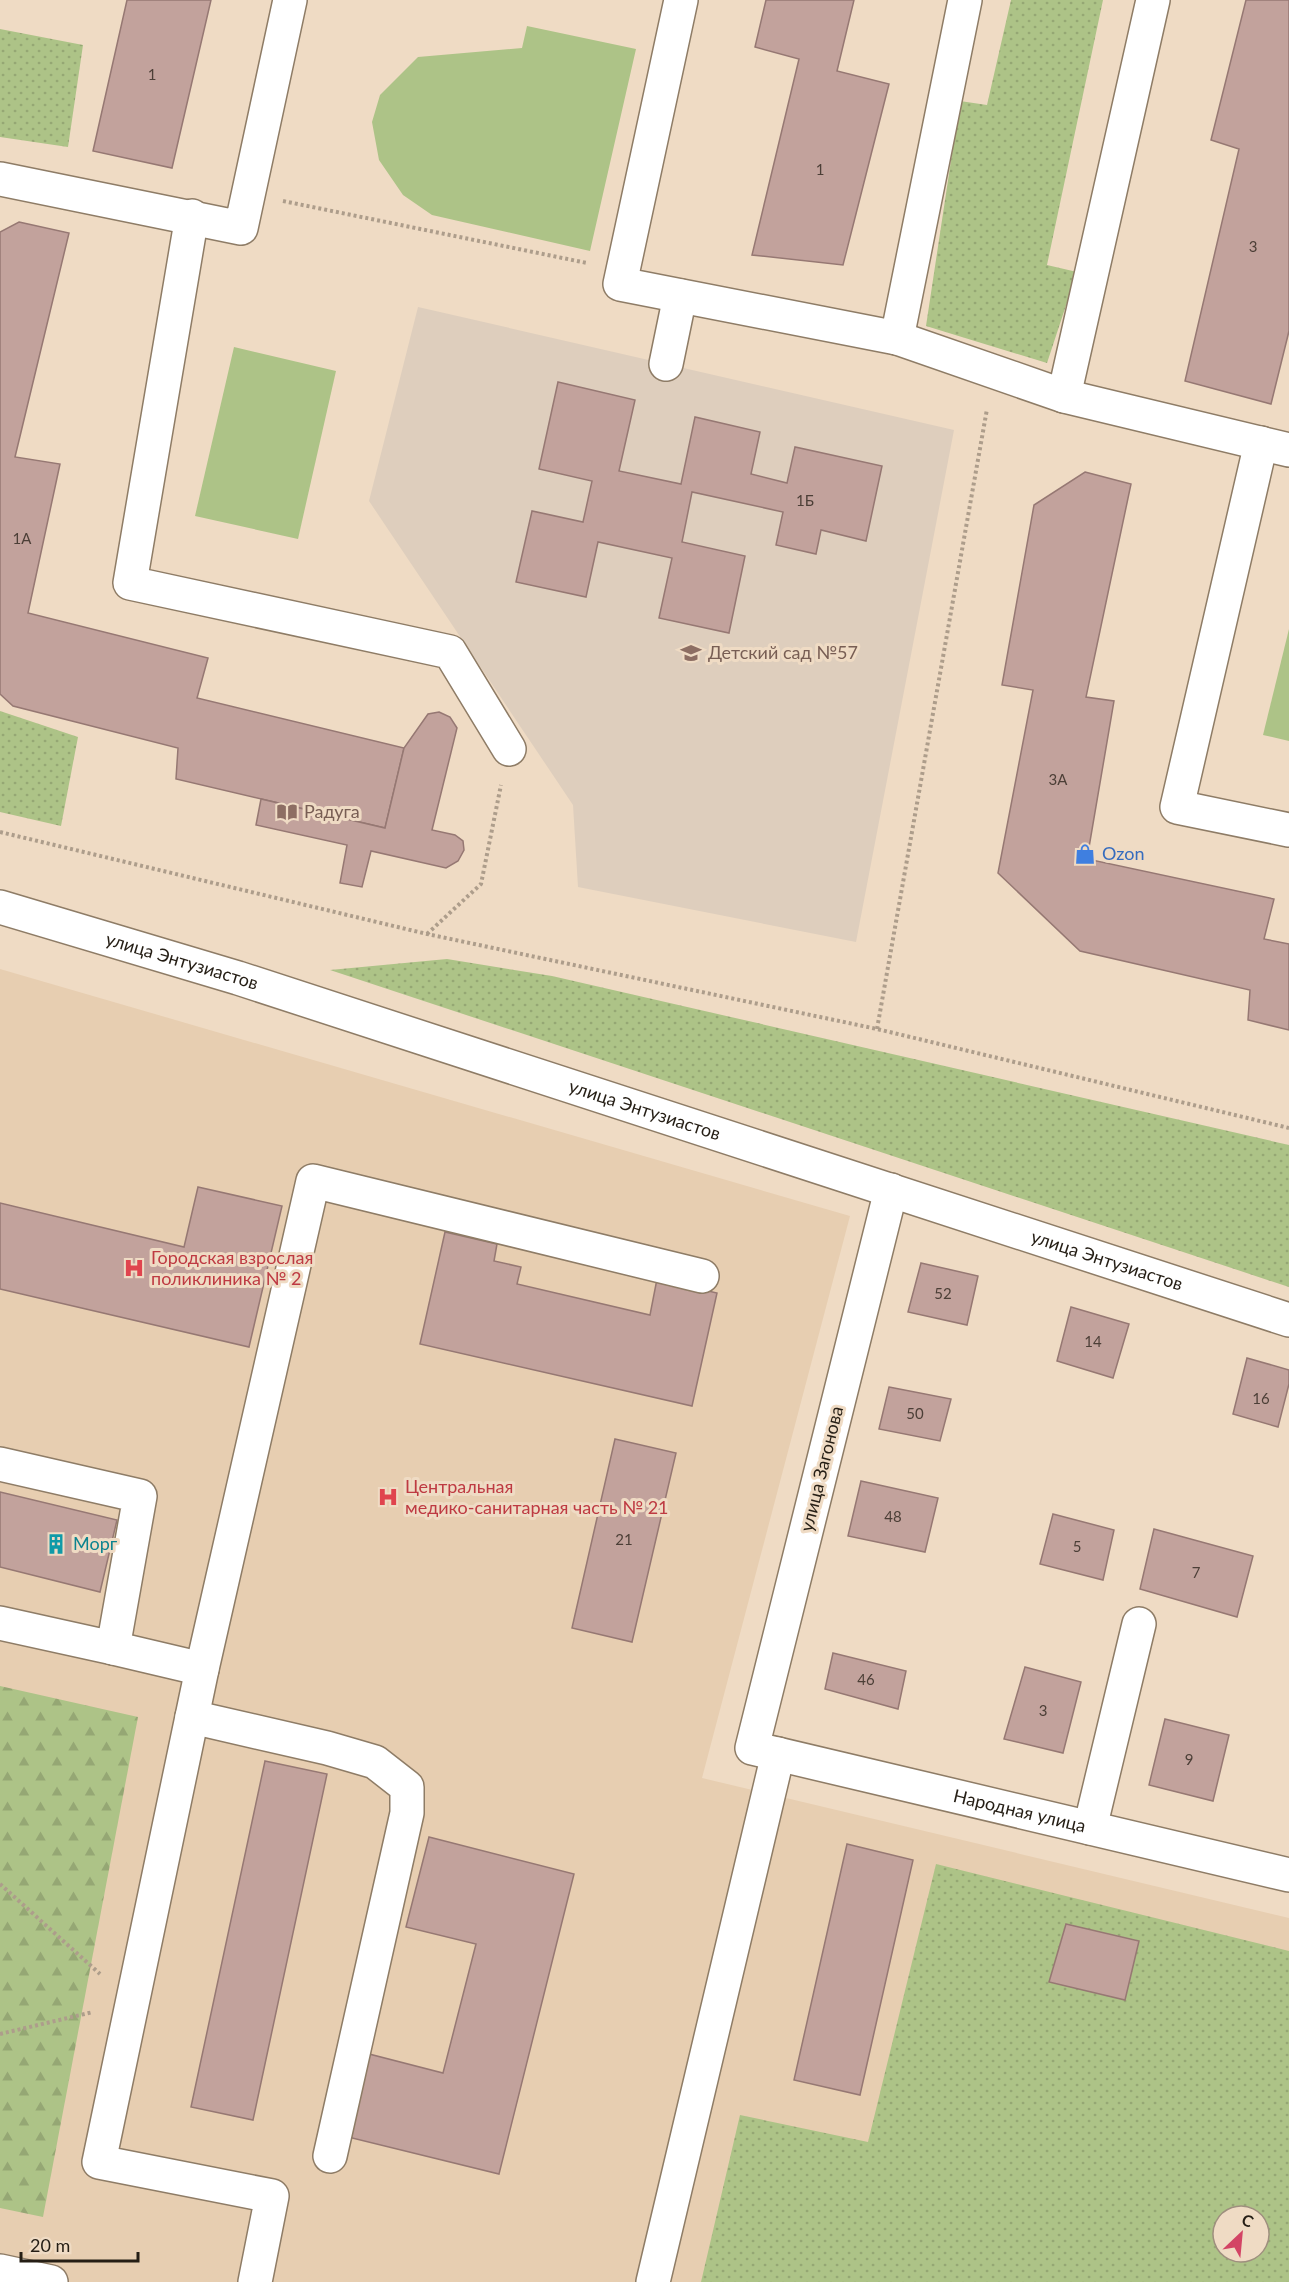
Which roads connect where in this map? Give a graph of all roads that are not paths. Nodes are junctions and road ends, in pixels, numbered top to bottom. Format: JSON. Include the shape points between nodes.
{"nodes":[{"id":1,"x":290,"y":0,"type":"edge"},
{"id":2,"x":681,"y":0,"type":"edge"},
{"id":3,"x":964,"y":0,"type":"edge"},
{"id":4,"x":1153,"y":0,"type":"edge"},
{"id":5,"x":0,"y":179,"type":"edge"},
{"id":6,"x":192,"y":216,"type":"junction"},
{"id":7,"x":680,"y":296,"type":"junction"},
{"id":8,"x":897,"y":338,"type":"junction"},
{"id":9,"x":666,"y":364,"type":"dead end"},
{"id":10,"x":1064,"y":396,"type":"junction"},
{"id":11,"x":1275,"y":447,"type":"edge"},
{"id":12,"x":509,"y":749,"type":"road end"},
{"id":13,"x":1289,"y":830,"type":"edge"},
{"id":14,"x":0,"y":907,"type":"edge"},
{"id":15,"x":891,"y":1190,"type":"junction"},
{"id":16,"x":702,"y":1276,"type":"dead end"},
{"id":17,"x":1289,"y":1320,"type":"edge"},
{"id":18,"x":0,"y":1464,"type":"edge"},
{"id":19,"x":0,"y":1623,"type":"edge"},
{"id":20,"x":1139,"y":1624,"type":"dead end"},
{"id":21,"x":113,"y":1648,"type":"junction"},
{"id":22,"x":202,"y":1669,"type":"junction"},
{"id":23,"x":192,"y":1717,"type":"junction"},
{"id":24,"x":765,"y":1751,"type":"junction"},
{"id":25,"x":1090,"y":1828,"type":"junction"},
{"id":26,"x":1289,"y":1875,"type":"edge"},
{"id":27,"x":330,"y":2156,"type":"dead end"},
{"id":28,"x":0,"y":2271,"type":"edge"},
{"id":29,"x":51,"y":2282,"type":"edge"},
{"id":30,"x":255,"y":2282,"type":"edge"},
{"id":31,"x":653,"y":2282,"type":"edge"}],
"edges":[{"from":1,"to":6,"type":"street","via":[[241,228]]},
{"from":2,"to":7,"type":"street","via":[[620,284]]},
{"from":3,"to":8,"type":"street"},
{"from":4,"to":10,"type":"street"},
{"from":5,"to":6,"type":"street"},
{"from":6,"to":12,"type":"street","via":[[130,583],[450,652]]},
{"from":7,"to":8,"type":"street"},
{"from":7,"to":9,"type":"street"},
{"from":8,"to":10,"type":"street"},
{"from":10,"to":11,"type":"street"},
{"from":11,"to":13,"type":"street","via":[[1177,807]]},
{"from":14,"to":15,"type":"street","name":"улица Энтузиастов","via":[[238,978]]},
{"from":15,"to":17,"type":"street","name":"улица Энтузиастов"},
{"from":15,"to":24,"type":"street","name":"улица Загонова"},
{"from":16,"to":22,"type":"street","via":[[313,1181]]},
{"from":18,"to":21,"type":"street","via":[[140,1496]]},
{"from":19,"to":21,"type":"street"},
{"from":20,"to":25,"type":"street"},
{"from":21,"to":22,"type":"street"},
{"from":22,"to":23,"type":"street"},
{"from":23,"to":27,"type":"street","via":[[375,1762],[407,1787],[407,1813]]},
{"from":23,"to":30,"type":"street","via":[[99,2162],[272,2196]]},
{"from":24,"to":25,"type":"street","name":"Народная улица"},
{"from":24,"to":31,"type":"street","name":"улица Загонова"},
{"from":25,"to":26,"type":"street","name":"Народная улица"},
{"from":28,"to":29,"type":"street"}]}
